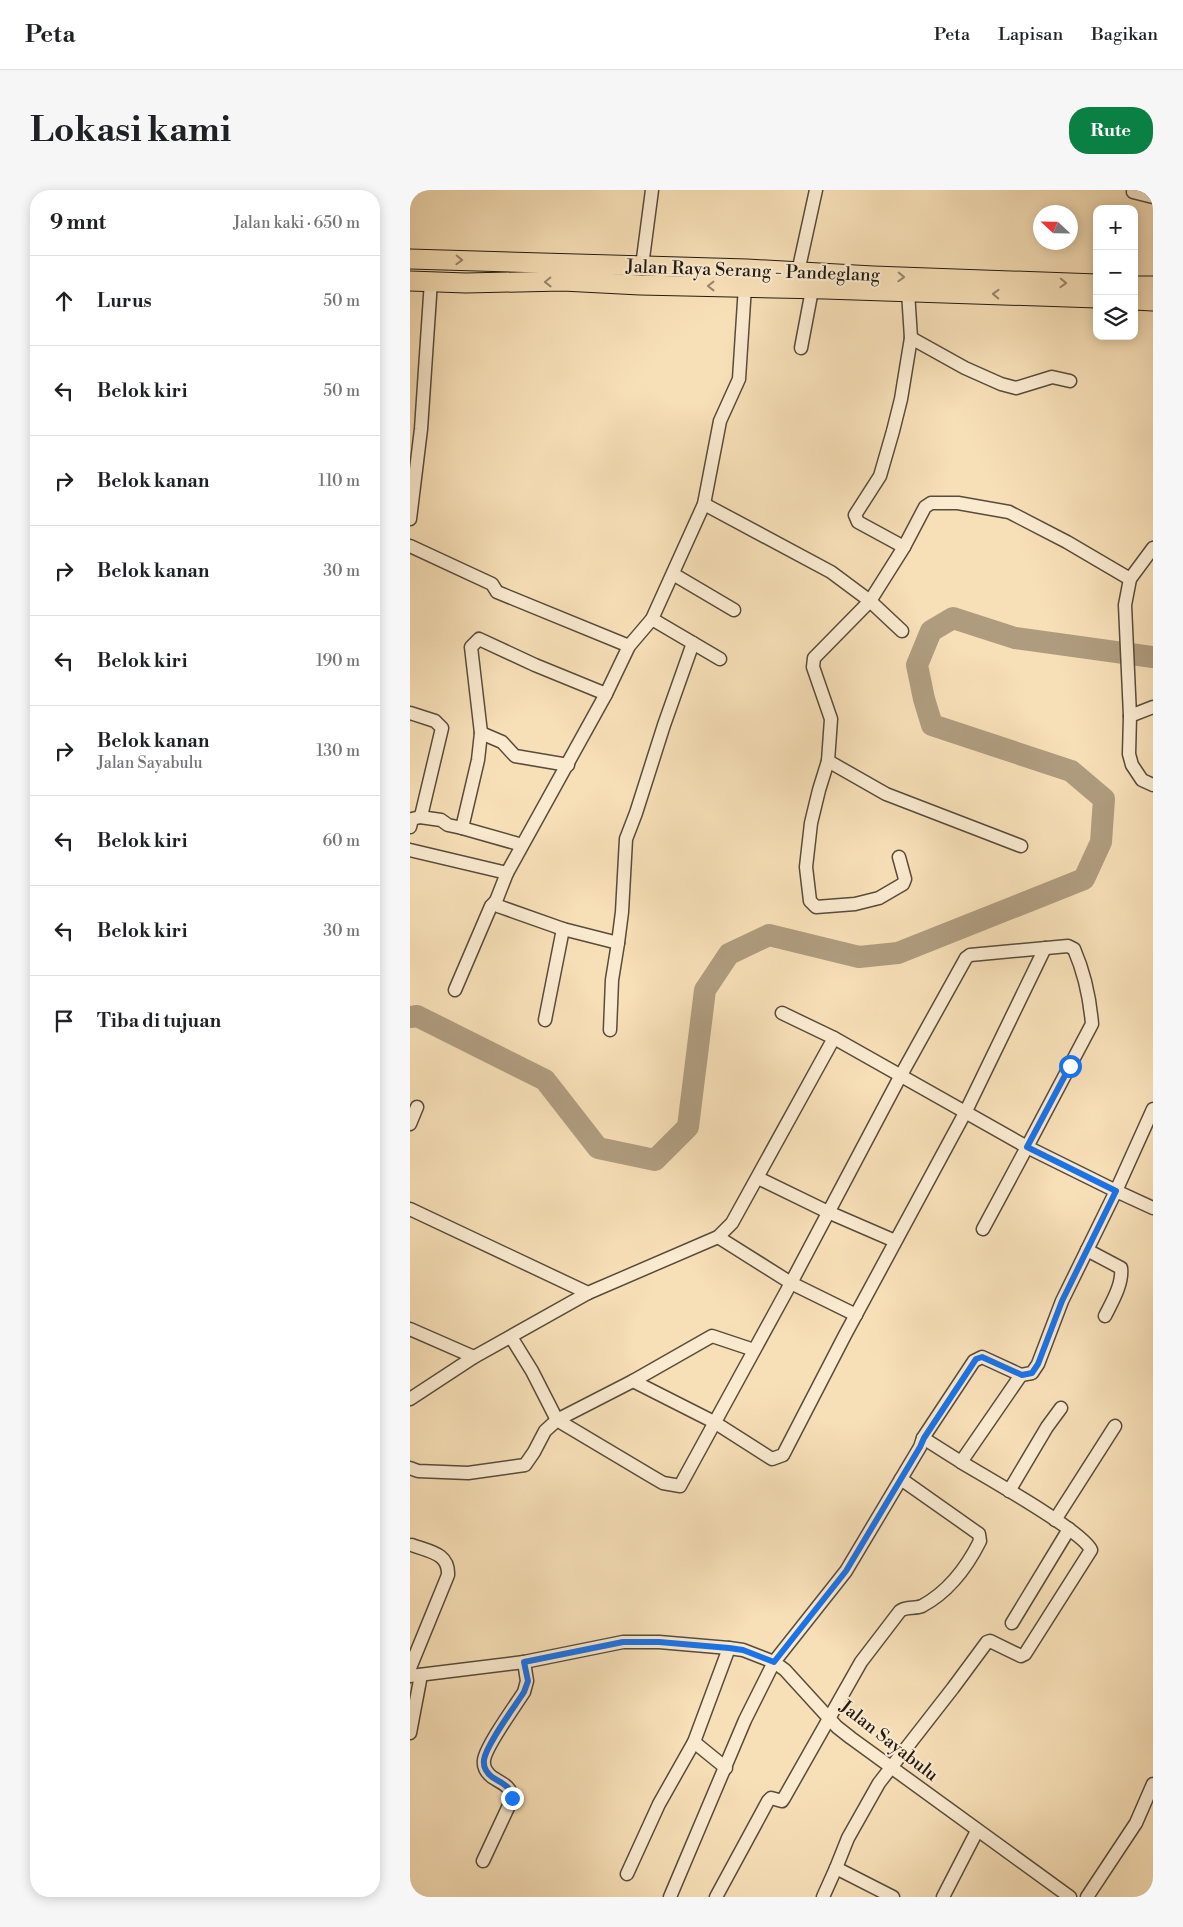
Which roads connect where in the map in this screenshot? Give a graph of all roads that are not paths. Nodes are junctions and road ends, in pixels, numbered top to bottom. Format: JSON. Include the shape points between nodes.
{"nodes":[{"id":1,"x":652,"y":190,"type":"edge"},
{"id":2,"x":816,"y":190,"type":"edge"},
{"id":3,"x":1132,"y":192,"type":"dead end"},
{"id":4,"x":1153,"y":197,"type":"edge"},
{"id":5,"x":410,"y":259,"type":"edge"},
{"id":6,"x":642,"y":266,"type":"junction"},
{"id":7,"x":798,"y":272,"type":"junction"},
{"id":8,"x":410,"y":280,"type":"edge"},
{"id":9,"x":431,"y":281,"type":"junction"},
{"id":10,"x":820,"y":284,"type":"junction"},
{"id":11,"x":1093,"y":284,"type":"edge"},
{"id":12,"x":745,"y":286,"type":"junction"},
{"id":13,"x":1148,"y":289,"type":"edge"},
{"id":14,"x":908,"y":292,"type":"junction"},
{"id":15,"x":1138,"y":297,"type":"edge"},
{"id":16,"x":1093,"y":298,"type":"edge"},
{"id":17,"x":911,"y":338,"type":"junction"},
{"id":18,"x":801,"y":348,"type":"dead end"},
{"id":19,"x":1070,"y":381,"type":"dead end"},
{"id":20,"x":704,"y":504,"type":"junction"},
{"id":21,"x":410,"y":519,"type":"edge"},
{"id":22,"x":410,"y":546,"type":"edge"},
{"id":23,"x":904,"y":547,"type":"junction"},
{"id":24,"x":1153,"y":548,"type":"edge"},
{"id":25,"x":673,"y":574,"type":"junction"},
{"id":26,"x":1130,"y":579,"type":"junction"},
{"id":27,"x":870,"y":601,"type":"junction"},
{"id":28,"x":734,"y":610,"type":"dead end"},
{"id":29,"x":652,"y":619,"type":"junction"},
{"id":30,"x":902,"y":631,"type":"dead end"},
{"id":31,"x":693,"y":643,"type":"junction"},
{"id":32,"x":629,"y":646,"type":"junction"},
{"id":33,"x":720,"y":659,"type":"dead end"},
{"id":34,"x":606,"y":694,"type":"junction"},
{"id":35,"x":1153,"y":707,"type":"edge"},
{"id":36,"x":1130,"y":711,"type":"junction"},
{"id":37,"x":410,"y":713,"type":"edge"},
{"id":38,"x":481,"y":733,"type":"junction"},
{"id":39,"x":828,"y":761,"type":"junction"},
{"id":40,"x":568,"y":765,"type":"junction"},
{"id":41,"x":1153,"y":785,"type":"edge"},
{"id":42,"x":420,"y":817,"type":"junction"},
{"id":43,"x":410,"y":827,"type":"edge"},
{"id":44,"x":462,"y":828,"type":"junction"},
{"id":45,"x":522,"y":845,"type":"junction"},
{"id":46,"x":1021,"y":846,"type":"dead end"},
{"id":47,"x":410,"y":850,"type":"edge"},
{"id":48,"x":898,"y":857,"type":"dead end"},
{"id":49,"x":507,"y":873,"type":"junction"},
{"id":50,"x":496,"y":901,"type":"junction"},
{"id":51,"x":563,"y":929,"type":"junction"},
{"id":52,"x":618,"y":943,"type":"junction"},
{"id":53,"x":1045,"y":948,"type":"junction"},
{"id":54,"x":455,"y":990,"type":"dead end"},
{"id":55,"x":782,"y":1013,"type":"dead end"},
{"id":56,"x":545,"y":1020,"type":"dead end"},
{"id":57,"x":610,"y":1030,"type":"dead end"},
{"id":58,"x":834,"y":1038,"type":"junction"},
{"id":59,"x":901,"y":1075,"type":"junction"},
{"id":60,"x":417,"y":1107,"type":"dead end"},
{"id":61,"x":1153,"y":1109,"type":"edge"},
{"id":62,"x":966,"y":1111,"type":"junction"},
{"id":63,"x":410,"y":1124,"type":"edge"},
{"id":64,"x":1027,"y":1147,"type":"junction"},
{"id":65,"x":758,"y":1178,"type":"junction"},
{"id":66,"x":1116,"y":1191,"type":"junction"},
{"id":67,"x":1153,"y":1208,"type":"edge"},
{"id":68,"x":410,"y":1209,"type":"edge"},
{"id":69,"x":828,"y":1212,"type":"junction"},
{"id":70,"x":983,"y":1229,"type":"dead end"},
{"id":71,"x":718,"y":1237,"type":"junction"},
{"id":72,"x":895,"y":1241,"type":"junction"},
{"id":73,"x":1087,"y":1250,"type":"junction"},
{"id":74,"x":791,"y":1283,"type":"junction"},
{"id":75,"x":588,"y":1293,"type":"junction"},
{"id":76,"x":856,"y":1315,"type":"junction"},
{"id":77,"x":1105,"y":1316,"type":"dead end"},
{"id":78,"x":410,"y":1329,"type":"edge"},
{"id":79,"x":511,"y":1337,"type":"junction"},
{"id":80,"x":754,"y":1350,"type":"junction"},
{"id":81,"x":474,"y":1357,"type":"junction"},
{"id":82,"x":1022,"y":1375,"type":"junction"},
{"id":83,"x":633,"y":1381,"type":"junction"},
{"id":84,"x":410,"y":1399,"type":"edge"},
{"id":85,"x":1061,"y":1408,"type":"dead end"},
{"id":86,"x":557,"y":1420,"type":"junction"},
{"id":87,"x":714,"y":1422,"type":"junction"},
{"id":88,"x":1115,"y":1426,"type":"dead end"},
{"id":89,"x":924,"y":1438,"type":"junction"},
{"id":90,"x":961,"y":1462,"type":"junction"},
{"id":91,"x":410,"y":1468,"type":"edge"},
{"id":92,"x":901,"y":1479,"type":"junction"},
{"id":93,"x":1009,"y":1491,"type":"junction"},
{"id":94,"x":1056,"y":1520,"type":"junction"},
{"id":95,"x":1069,"y":1530,"type":"junction"},
{"id":96,"x":412,"y":1544,"type":"dead end"},
{"id":97,"x":1012,"y":1623,"type":"dead end"},
{"id":98,"x":729,"y":1648,"type":"junction"},
{"id":99,"x":524,"y":1662,"type":"junction"},
{"id":100,"x":774,"y":1662,"type":"junction"},
{"id":101,"x":414,"y":1673,"type":"edge"},
{"id":102,"x":830,"y":1719,"type":"junction"},
{"id":103,"x":410,"y":1733,"type":"edge"},
{"id":104,"x":694,"y":1742,"type":"junction"},
{"id":105,"x":891,"y":1767,"type":"junction"},
{"id":106,"x":726,"y":1768,"type":"junction"},
{"id":107,"x":1153,"y":1784,"type":"edge"},
{"id":108,"x":977,"y":1830,"type":"junction"},
{"id":109,"x":483,"y":1861,"type":"dead end"},
{"id":110,"x":836,"y":1868,"type":"junction"},
{"id":111,"x":627,"y":1874,"type":"dead end"},
{"id":112,"x":670,"y":1897,"type":"edge"},
{"id":113,"x":716,"y":1897,"type":"edge"},
{"id":114,"x":823,"y":1897,"type":"edge"},
{"id":115,"x":893,"y":1897,"type":"edge"},
{"id":116,"x":943,"y":1897,"type":"edge"},
{"id":117,"x":1070,"y":1897,"type":"edge"},
{"id":118,"x":1088,"y":1897,"type":"edge"}],
"edges":[{"from":1,"to":6,"type":"street"},
{"from":2,"to":7,"type":"street"},
{"from":3,"to":4,"type":"street"},
{"from":5,"to":6,"type":"highway","name":"Jalan Raya Serang - Pandeglang","one_way":true},
{"from":6,"to":7,"type":"highway","name":"Jalan Raya Serang - Pandeglang"},
{"from":7,"to":10,"type":"highway","name":"Jalan Raya Serang - Pandeglang"},
{"from":8,"to":9,"type":"highway","name":"Jalan Raya Serang - Pandeglang"},
{"from":12,"to":9,"type":"highway","name":"Jalan Raya Serang - Pandeglang","one_way":true},
{"from":9,"to":21,"type":"street","via":[[421,429]]},
{"from":10,"to":11,"type":"highway","name":"Jalan Raya Serang - Pandeglang","one_way":true},
{"from":10,"to":12,"type":"highway","name":"Jalan Raya Serang - Pandeglang"},
{"from":10,"to":14,"type":"highway","name":"Jalan Raya Serang - Pandeglang"},
{"from":10,"to":18,"type":"street"},
{"from":12,"to":20,"type":"street","via":[[739,379],[720,422]]},
{"from":13,"to":15,"type":"highway"},
{"from":16,"to":14,"type":"highway","name":"Jalan Raya Serang - Pandeglang","one_way":true},
{"from":14,"to":17,"type":"street"},
{"from":17,"to":19,"type":"street","via":[[1000,384],[1016,388],[1052,377]]},
{"from":17,"to":23,"type":"street","via":[[901,399],[880,476],[855,515],[858,522]]},
{"from":20,"to":25,"type":"street"},
{"from":20,"to":27,"type":"street","via":[[831,572]]},
{"from":22,"to":32,"type":"street","via":[[492,584],[497,592]]},
{"from":23,"to":26,"type":"street","via":[[925,507],[943,502],[966,504],[1009,512],[1027,520]]},
{"from":23,"to":27,"type":"street"},
{"from":24,"to":26,"type":"street"},
{"from":25,"to":28,"type":"street"},
{"from":25,"to":29,"type":"street"},
{"from":26,"to":36,"type":"street","via":[[1125,605]]},
{"from":27,"to":30,"type":"street"},
{"from":27,"to":39,"type":"street","via":[[814,658],[813,666],[830,720]]},
{"from":29,"to":31,"type":"street"},
{"from":29,"to":32,"type":"street"},
{"from":31,"to":33,"type":"street"},
{"from":31,"to":52,"type":"street","via":[[626,839]]},
{"from":32,"to":34,"type":"street"},
{"from":34,"to":38,"type":"street","via":[[479,639],[470,647]]},
{"from":34,"to":40,"type":"street"},
{"from":35,"to":36,"type":"street"},
{"from":36,"to":41,"type":"street","via":[[1129,754],[1132,766],[1142,780]]},
{"from":37,"to":42,"type":"street","via":[[435,721],[442,728]]},
{"from":38,"to":40,"type":"street","via":[[502,742],[515,756]]},
{"from":38,"to":44,"type":"street"},
{"from":39,"to":46,"type":"street","via":[[886,794]]},
{"from":39,"to":48,"type":"street","via":[[811,823],[806,868],[810,901],[816,907],[880,898],[903,884],[905,879]]},
{"from":40,"to":45,"type":"street"},
{"from":42,"to":43,"type":"street","via":[[412,819]]},
{"from":42,"to":44,"type":"street"},
{"from":44,"to":45,"type":"street"},
{"from":45,"to":49,"type":"street"},
{"from":47,"to":49,"type":"street"},
{"from":49,"to":50,"type":"street"},
{"from":50,"to":51,"type":"street","via":[[500,908]]},
{"from":50,"to":54,"type":"street"},
{"from":51,"to":52,"type":"street"},
{"from":51,"to":56,"type":"street"},
{"from":52,"to":57,"type":"street","via":[[612,980]]},
{"from":53,"to":59,"type":"street","via":[[998,951],[966,958]]},
{"from":53,"to":62,"type":"street"},
{"from":53,"to":64,"type":"street","via":[[1068,946],[1074,949],[1092,1024]]},
{"from":55,"to":58,"type":"street"},
{"from":58,"to":59,"type":"street"},
{"from":58,"to":65,"type":"street"},
{"from":59,"to":62,"type":"street"},
{"from":59,"to":69,"type":"street"},
{"from":60,"to":63,"type":"street"},
{"from":61,"to":66,"type":"street"},
{"from":62,"to":64,"type":"street"},
{"from":62,"to":72,"type":"street"},
{"from":64,"to":66,"type":"street"},
{"from":64,"to":70,"type":"street"},
{"from":65,"to":69,"type":"street"},
{"from":65,"to":71,"type":"street","via":[[732,1223]]},
{"from":66,"to":67,"type":"street"},
{"from":66,"to":73,"type":"street"},
{"from":68,"to":75,"type":"street"},
{"from":69,"to":72,"type":"street"},
{"from":69,"to":74,"type":"street"},
{"from":71,"to":74,"type":"street"},
{"from":71,"to":75,"type":"street"},
{"from":72,"to":76,"type":"street"},
{"from":73,"to":77,"type":"street","via":[[1121,1268],[1116,1293]]},
{"from":73,"to":82,"type":"street","via":[[1062,1301],[1038,1364],[1032,1373]]},
{"from":74,"to":76,"type":"street"},
{"from":74,"to":80,"type":"street"},
{"from":75,"to":79,"type":"street"},
{"from":76,"to":87,"type":"street","via":[[783,1455],[772,1460]]},
{"from":78,"to":81,"type":"street"},
{"from":79,"to":81,"type":"street"},
{"from":79,"to":86,"type":"street"},
{"from":80,"to":83,"type":"street","via":[[712,1336]]},
{"from":80,"to":87,"type":"street"},
{"from":81,"to":84,"type":"street"},
{"from":82,"to":89,"type":"street","via":[[982,1357],[976,1359]]},
{"from":82,"to":90,"type":"street"},
{"from":83,"to":86,"type":"street"},
{"from":83,"to":87,"type":"street"},
{"from":85,"to":93,"type":"street"},
{"from":86,"to":87,"type":"street","via":[[663,1483],[680,1486]]},
{"from":86,"to":91,"type":"street","via":[[545,1431],[524,1465],[468,1473]]},
{"from":88,"to":94,"type":"street"},
{"from":89,"to":90,"type":"street"},
{"from":89,"to":92,"type":"street"},
{"from":90,"to":93,"type":"street"},
{"from":92,"to":100,"type":"street","via":[[846,1571]]},
{"from":92,"to":102,"type":"street","via":[[979,1534],[980,1541],[957,1578],[918,1608],[900,1611],[861,1662]]},
{"from":93,"to":94,"type":"street"},
{"from":94,"to":95,"type":"street"},
{"from":95,"to":97,"type":"street"},
{"from":95,"to":105,"type":"street","via":[[1089,1545],[1090,1554],[1025,1654],[1021,1656],[990,1640],[987,1642]]},
{"from":96,"to":101,"type":"street","via":[[443,1557],[449,1565]]},
{"from":98,"to":99,"type":"street","name":"Jalan Sayabulu","via":[[623,1642]]},
{"from":98,"to":100,"type":"street","name":"Jalan Sayabulu"},
{"from":98,"to":104,"type":"street"},
{"from":99,"to":101,"type":"street","name":"Jalan Sayabulu"},
{"from":99,"to":109,"type":"street","via":[[528,1681],[524,1692],[488,1749],[484,1761],[485,1770],[509,1788],[512,1798]]},
{"from":100,"to":102,"type":"street","name":"Jalan Sayabulu"},
{"from":100,"to":106,"type":"street"},
{"from":101,"to":103,"type":"street"},
{"from":102,"to":105,"type":"street","name":"Jalan Sayabulu","via":[[850,1738]]},
{"from":102,"to":113,"type":"street","via":[[782,1801],[772,1798],[768,1801]]},
{"from":104,"to":106,"type":"street"},
{"from":104,"to":111,"type":"street","via":[[659,1804]]},
{"from":105,"to":108,"type":"street","name":"Jalan Sayabulu"},
{"from":105,"to":110,"type":"street","via":[[861,1814]]},
{"from":106,"to":112,"type":"street"},
{"from":107,"to":118,"type":"street","via":[[1136,1822]]},
{"from":108,"to":116,"type":"street"},
{"from":108,"to":117,"type":"street","name":"Jalan Sayabulu"},
{"from":110,"to":114,"type":"street"},
{"from":110,"to":115,"type":"street"}]}
